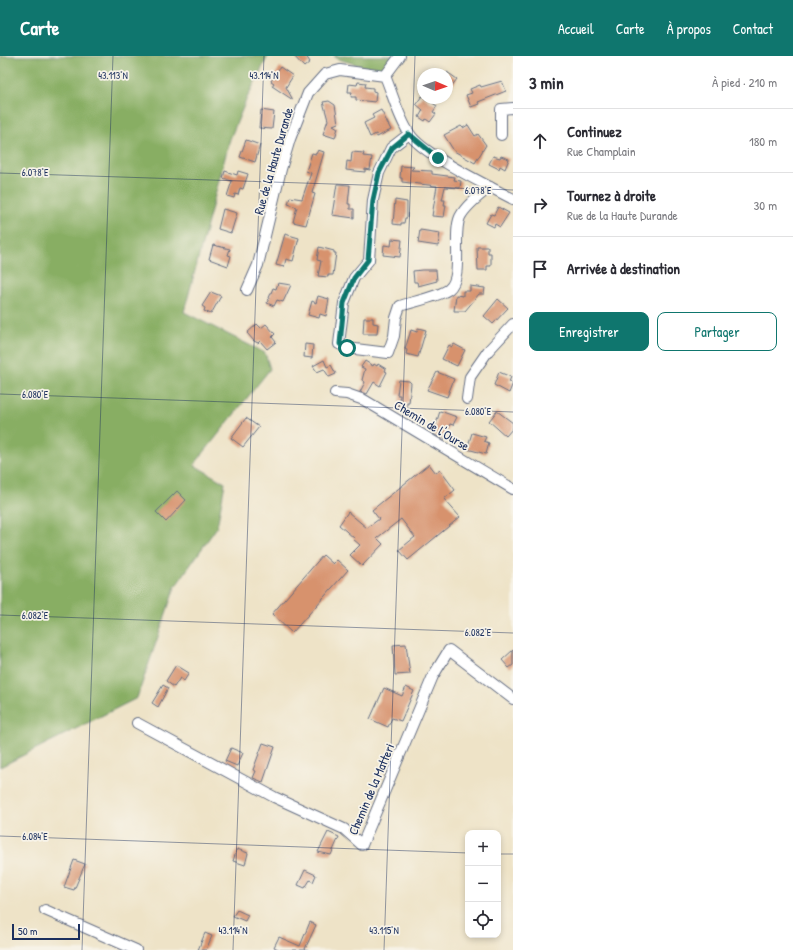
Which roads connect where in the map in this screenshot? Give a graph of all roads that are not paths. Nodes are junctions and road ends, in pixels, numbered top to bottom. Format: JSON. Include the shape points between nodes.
{"nodes":[{"id":1,"x":400,"y":56,"type":"edge"},
{"id":2,"x":385,"y":76,"type":"junction"},
{"id":3,"x":513,"y":108,"type":"edge"},
{"id":4,"x":409,"y":134,"type":"junction"},
{"id":5,"x":501,"y":134,"type":"dead end"},
{"id":6,"x":490,"y":187,"type":"junction"},
{"id":7,"x":513,"y":198,"type":"edge"},
{"id":8,"x":247,"y":290,"type":"dead end"},
{"id":9,"x":513,"y":324,"type":"edge"},
{"id":10,"x":335,"y":393,"type":"dead end"},
{"id":11,"x":467,"y":399,"type":"dead end"},
{"id":12,"x":513,"y":489,"type":"edge"},
{"id":13,"x":513,"y":699,"type":"edge"},
{"id":14,"x":137,"y":723,"type":"dead end"},
{"id":15,"x":45,"y":910,"type":"dead end"},
{"id":16,"x":136,"y":950,"type":"edge"}],
"edges":[{"from":1,"to":2,"type":"street"},
{"from":2,"to":4,"type":"street"},
{"from":2,"to":8,"type":"street","name":"Rue de la Haute Durande","via":[[340,70],[325,74],[308,93],[290,139],[258,265]]},
{"from":3,"to":5,"type":"street","via":[[501,109]]},
{"from":4,"to":6,"type":"street","via":[[438,158]]},
{"from":4,"to":6,"type":"street","via":[[392,148],[379,173],[373,200],[368,260],[354,278],[344,303],[340,344],[347,348],[388,353],[400,306],[450,288],[456,278],[457,232],[460,217],[469,205]]},
{"from":6,"to":7,"type":"street"},
{"from":9,"to":11,"type":"street","via":[[488,351],[470,377]]},
{"from":10,"to":12,"type":"street","name":"Chemin de l'Ourse","via":[[364,400]]},
{"from":13,"to":14,"type":"street","name":"Chemin de la Matteri","via":[[449,650],[433,676],[362,846],[344,829],[274,797]]},
{"from":15,"to":16,"type":"street"}]}
